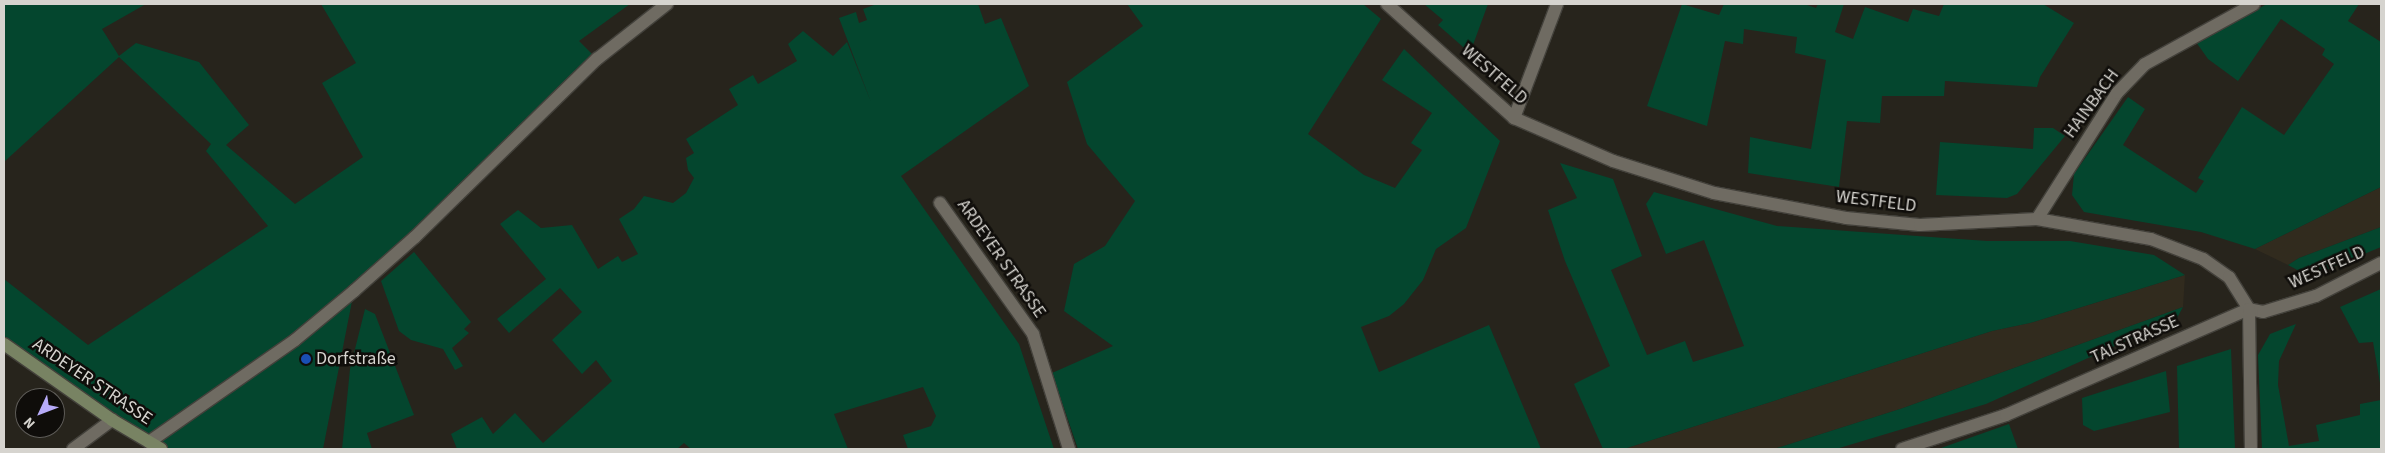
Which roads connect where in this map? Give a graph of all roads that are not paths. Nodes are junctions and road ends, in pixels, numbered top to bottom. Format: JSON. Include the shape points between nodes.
{"nodes":[{"id":1,"x":667,"y":4,"type":"edge"},
{"id":2,"x":1387,"y":4,"type":"edge"},
{"id":3,"x":1557,"y":4,"type":"edge"},
{"id":4,"x":2252,"y":4,"type":"edge"},
{"id":5,"x":1514,"y":118,"type":"junction"},
{"id":6,"x":940,"y":203,"type":"dead end"},
{"id":7,"x":2037,"y":218,"type":"junction"},
{"id":8,"x":2381,"y":263,"type":"edge"},
{"id":9,"x":2250,"y":309,"type":"junction"},
{"id":10,"x":4,"y":344,"type":"edge"},
{"id":11,"x":112,"y":420,"type":"junction"},
{"id":12,"x":149,"y":442,"type":"junction"},
{"id":13,"x":72,"y":449,"type":"edge"},
{"id":14,"x":161,"y":449,"type":"edge"},
{"id":15,"x":1069,"y":449,"type":"edge"},
{"id":16,"x":1902,"y":449,"type":"edge"},
{"id":17,"x":2251,"y":449,"type":"edge"}],
"edges":[{"from":1,"to":12,"type":"street","via":[[597,59],[415,237],[354,291],[295,340]]},
{"from":2,"to":5,"type":"street","name":"WESTFELD"},
{"from":3,"to":5,"type":"street"},
{"from":4,"to":7,"type":"street","name":"HAINBACH","via":[[2145,64],[2118,93]]},
{"from":5,"to":7,"type":"street","name":"WESTFELD","via":[[1613,161],[1714,193],[1846,218],[1920,226]]},
{"from":6,"to":15,"type":"street","name":"ARDEYER STRASSE","via":[[1033,334]]},
{"from":7,"to":9,"type":"street","name":"WESTFELD","via":[[2151,238],[2203,259],[2229,277]]},
{"from":8,"to":9,"type":"street","name":"WESTFELD","via":[[2316,296],[2262,312]]},
{"from":9,"to":16,"type":"street","name":"TALSTRASSE","via":[[2006,415]]},
{"from":9,"to":17,"type":"street"},
{"from":10,"to":11,"type":"main road","name":"ARDEYER STRASSE"},
{"from":11,"to":12,"type":"main road","name":"ARDEYER STRASSE"},
{"from":11,"to":13,"type":"street"},
{"from":12,"to":14,"type":"main road","name":"ARDEYER STRASSE"}]}
